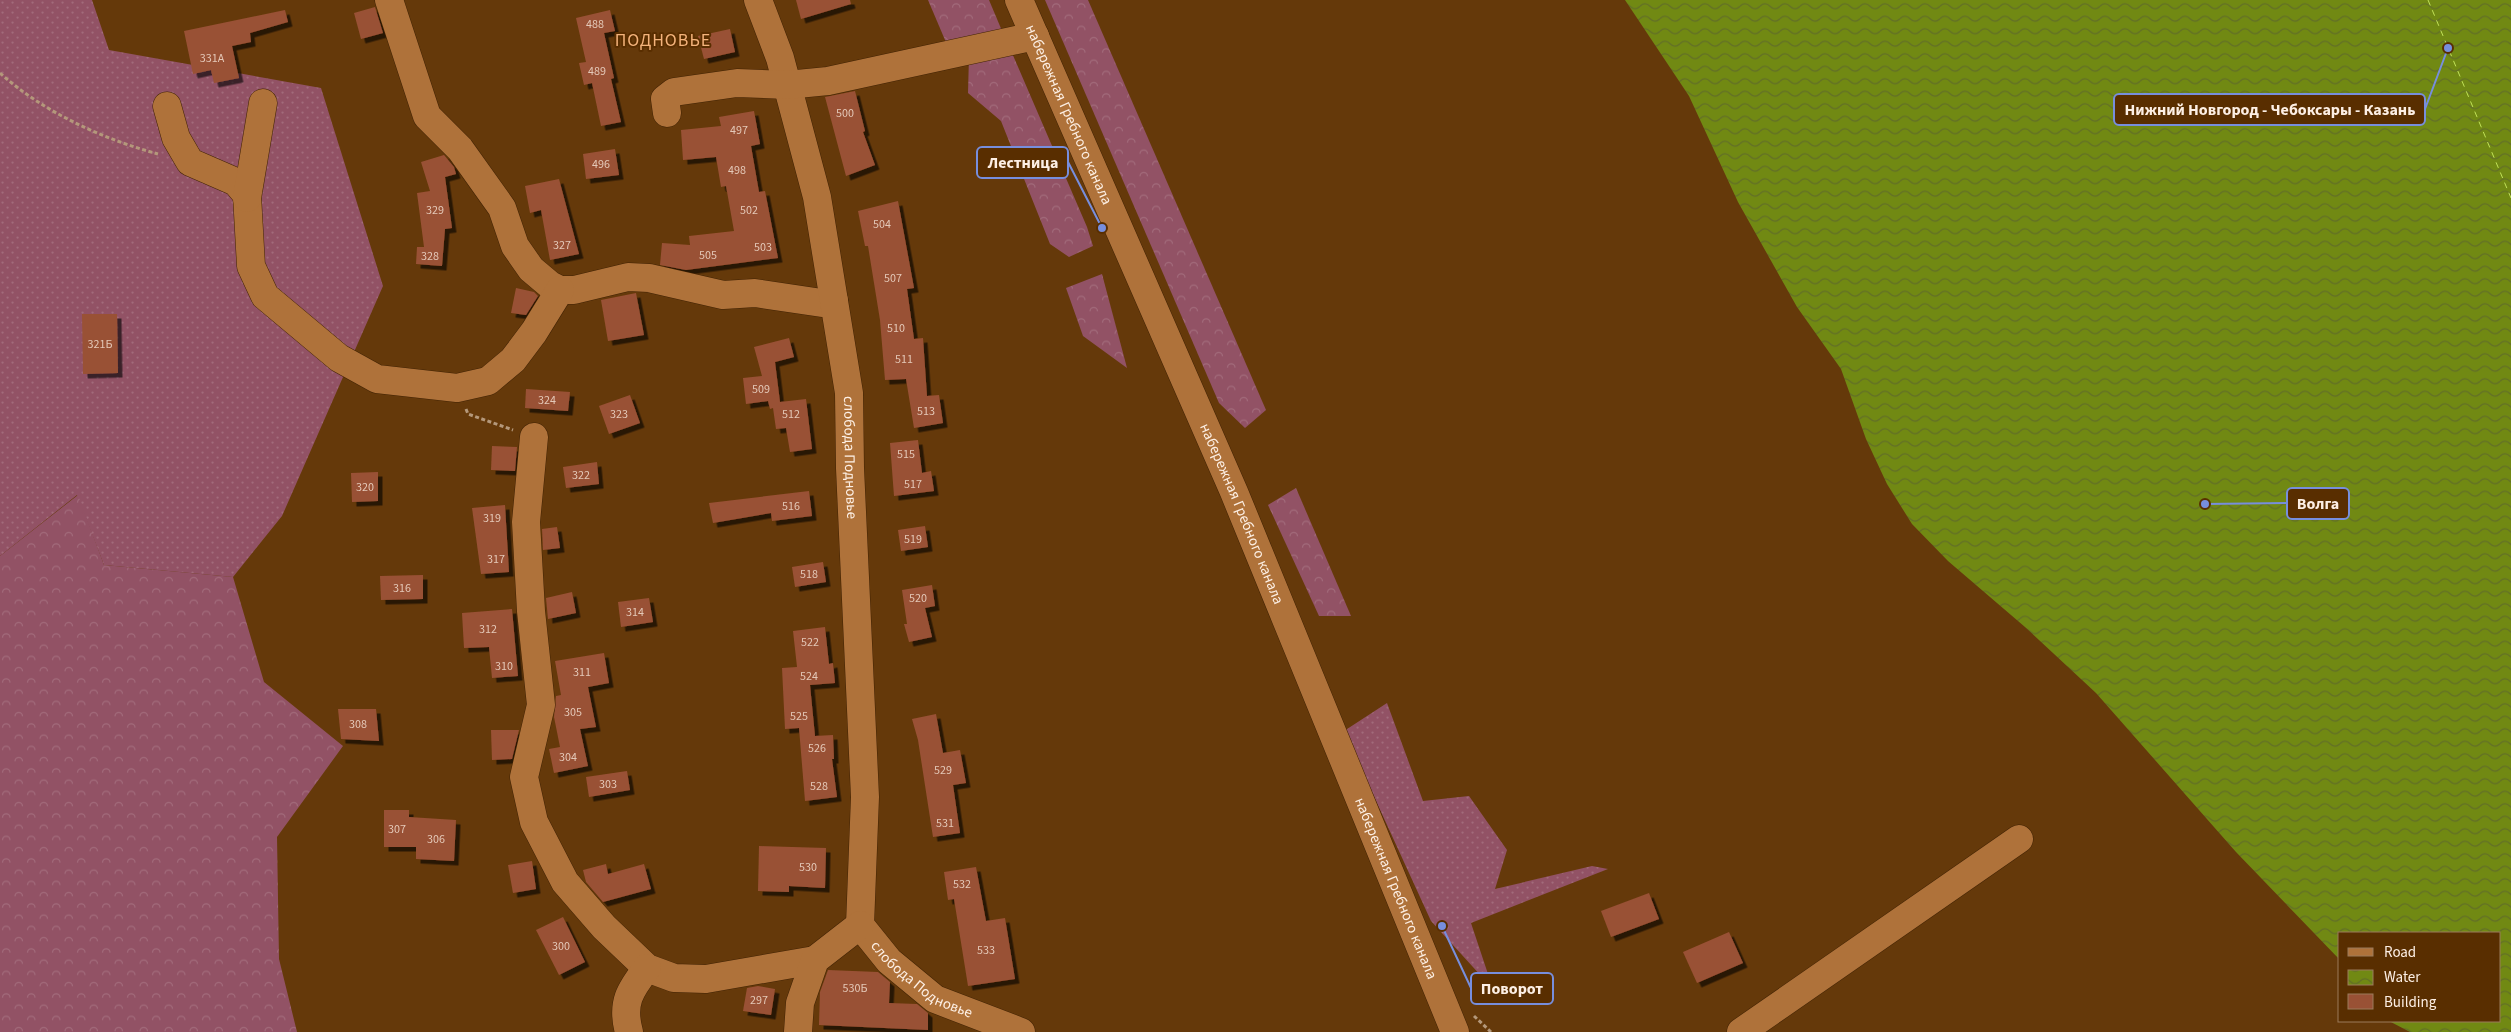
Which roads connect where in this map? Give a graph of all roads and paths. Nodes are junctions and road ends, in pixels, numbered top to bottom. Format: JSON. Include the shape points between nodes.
{"nodes":[{"id":1,"x":389,"y":0,"type":"edge"},
{"id":2,"x":758,"y":0,"type":"edge"},
{"id":3,"x":1019,"y":0,"type":"edge"},
{"id":4,"x":1035,"y":36,"type":"junction"},
{"id":5,"x":0,"y":73,"type":"edge"},
{"id":6,"x":787,"y":85,"type":"junction"},
{"id":7,"x":263,"y":103,"type":"dead end"},
{"id":8,"x":167,"y":106,"type":"dead end"},
{"id":9,"x":667,"y":113,"type":"dead end"},
{"id":10,"x":190,"y":162,"type":"junction"},
{"id":11,"x":247,"y":198,"type":"junction"},
{"id":12,"x":560,"y":290,"type":"junction"},
{"id":13,"x":834,"y":301,"type":"junction"},
{"id":14,"x":457,"y":388,"type":"junction"},
{"id":15,"x":534,"y":437,"type":"joint"},
{"id":16,"x":2019,"y":839,"type":"dead end"},
{"id":17,"x":860,"y":925,"type":"junction"},
{"id":18,"x":814,"y":960,"type":"junction"},
{"id":19,"x":646,"y":968,"type":"junction"},
{"id":20,"x":956,"y":1020,"type":"edge"},
{"id":21,"x":629,"y":1032,"type":"edge"},
{"id":22,"x":798,"y":1032,"type":"edge"},
{"id":23,"x":1021,"y":1032,"type":"edge"},
{"id":24,"x":1455,"y":1032,"type":"edge"},
{"id":25,"x":1741,"y":1032,"type":"edge"}],
"edges":[{"from":1,"to":12,"type":"street","via":[[427,116],[460,149],[502,208],[515,246],[531,269]]},
{"from":2,"to":6,"type":"street","name":"слобода Подновье"},
{"from":3,"to":4,"type":"street","name":"набережная Гребного канала"},
{"from":4,"to":6,"type":"street","via":[[828,81]]},
{"from":4,"to":24,"type":"street","name":"набережная Гребного канала","via":[[1234,492]]},
{"from":5,"to":10,"type":"path","via":[[32,100],[123,144]]},
{"from":6,"to":9,"type":"street","via":[[737,83],[674,92],[664,99]]},
{"from":6,"to":13,"type":"street","name":"слобода Подновье","via":[[817,197]]},
{"from":7,"to":11,"type":"street"},
{"from":8,"to":10,"type":"street","via":[[176,138]]},
{"from":10,"to":11,"type":"street","via":[[236,182]]},
{"from":11,"to":14,"type":"street","via":[[251,266],[265,296],[339,358],[377,379]]},
{"from":12,"to":13,"type":"street","via":[[574,290],[628,277],[649,278],[723,294],[755,293],[822,303]]},
{"from":12,"to":14,"type":"street","via":[[513,360],[488,381]]},
{"from":13,"to":17,"type":"street","name":"слобода Подновье","via":[[849,393],[866,797]]},
{"from":14,"to":15,"type":"path","via":[[468,414]]},
{"from":15,"to":19,"type":"street","via":[[526,522],[541,705],[524,777],[534,822],[564,882]]},
{"from":16,"to":25,"type":"street"},
{"from":17,"to":18,"type":"street","name":"слобода Подновье"},
{"from":17,"to":20,"type":"street","name":"слобода Подновье","via":[[889,962]]},
{"from":18,"to":19,"type":"street","via":[[706,979],[674,978]]},
{"from":18,"to":22,"type":"street","via":[[800,1003]]},
{"from":19,"to":21,"type":"street","via":[[629,992],[626,1009]]},
{"from":20,"to":23,"type":"street","name":"слобода Подновье"}]}
